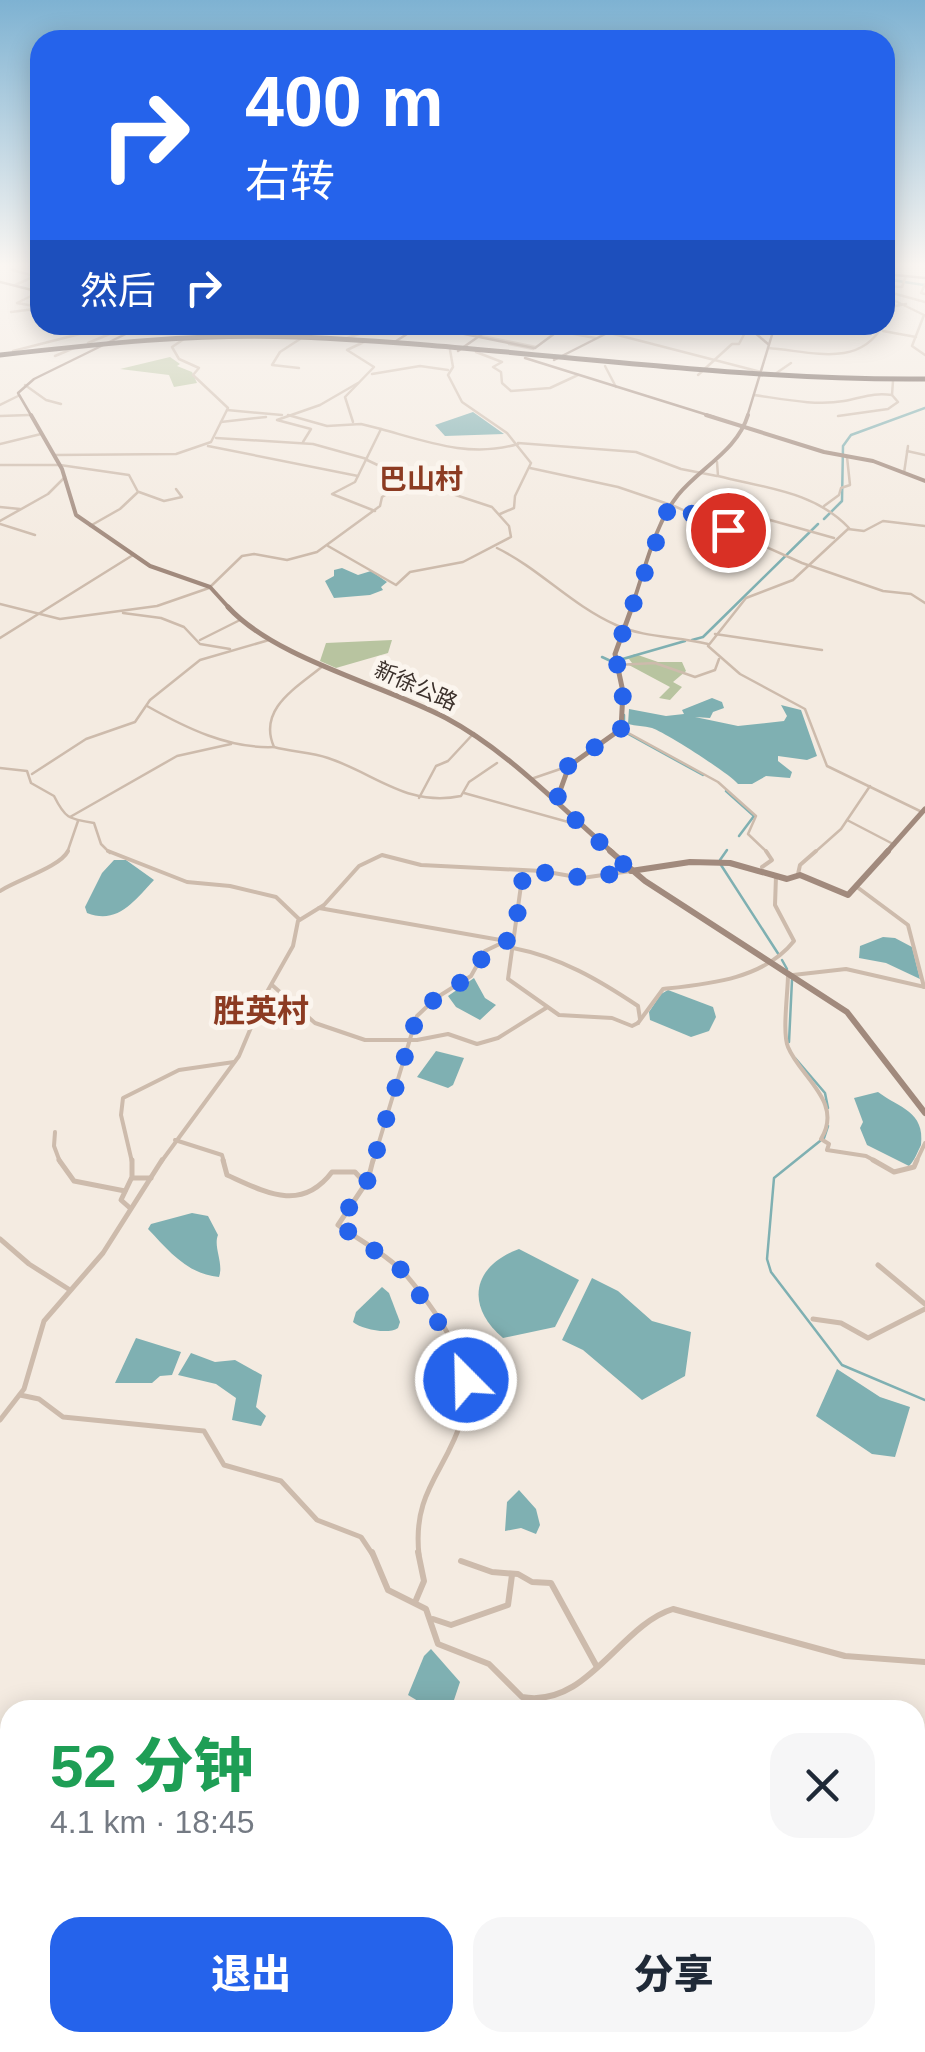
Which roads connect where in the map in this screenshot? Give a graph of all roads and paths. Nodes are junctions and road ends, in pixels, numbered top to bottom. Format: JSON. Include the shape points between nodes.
{"nodes":[{"id":1,"x":73,"y":361,"type":"edge"},
{"id":2,"x":183,"y":361,"type":"edge"},
{"id":3,"x":274,"y":361,"type":"edge"},
{"id":4,"x":366,"y":361,"type":"edge"},
{"id":5,"x":453,"y":361,"type":"edge"},
{"id":6,"x":499,"y":361,"type":"edge"},
{"id":7,"x":535,"y":361,"type":"edge"},
{"id":8,"x":560,"y":361,"type":"edge"},
{"id":9,"x":713,"y":361,"type":"edge"},
{"id":10,"x":716,"y":361,"type":"edge"},
{"id":11,"x":764,"y":361,"type":"edge"},
{"id":12,"x":790,"y":364,"type":"dead end"},
{"id":13,"x":604,"y":366,"type":"junction"},
{"id":14,"x":299,"y":368,"type":"dead end"},
{"id":15,"x":448,"y":370,"type":"junction"},
{"id":16,"x":372,"y":374,"type":"junction"},
{"id":17,"x":698,"y":374,"type":"junction"},
{"id":18,"x":578,"y":375,"type":"junction"},
{"id":19,"x":760,"y":376,"type":"junction"},
{"id":20,"x":894,"y":380,"type":"junction"},
{"id":21,"x":925,"y":380,"type":"edge"},
{"id":22,"x":358,"y":382,"type":"junction"},
{"id":23,"x":25,"y":385,"type":"junction"},
{"id":24,"x":616,"y":388,"type":"junction"},
{"id":25,"x":754,"y":395,"type":"junction"},
{"id":26,"x":892,"y":395,"type":"junction"},
{"id":27,"x":18,"y":396,"type":"junction"},
{"id":28,"x":62,"y":404,"type":"dead end"},
{"id":29,"x":0,"y":405,"type":"edge"},
{"id":30,"x":227,"y":410,"type":"junction"},
{"id":31,"x":29,"y":415,"type":"junction"},
{"id":32,"x":288,"y":415,"type":"junction"},
{"id":33,"x":0,"y":416,"type":"edge"},
{"id":34,"x":270,"y":416,"type":"junction"},
{"id":35,"x":838,"y":416,"type":"dead end"},
{"id":36,"x":220,"y":422,"type":"junction"},
{"id":37,"x":353,"y":422,"type":"junction"},
{"id":38,"x":381,"y":428,"type":"junction"},
{"id":39,"x":744,"y":428,"type":"junction"},
{"id":40,"x":40,"y":434,"type":"junction"},
{"id":41,"x":216,"y":438,"type":"junction"},
{"id":42,"x":303,"y":442,"type":"junction"},
{"id":43,"x":517,"y":444,"type":"junction"},
{"id":44,"x":205,"y":446,"type":"junction"},
{"id":45,"x":0,"y":447,"type":"edge"},
{"id":46,"x":54,"y":455,"type":"junction"},
{"id":47,"x":925,"y":455,"type":"edge"},
{"id":48,"x":847,"y":457,"type":"junction"},
{"id":49,"x":367,"y":460,"type":"junction"},
{"id":50,"x":716,"y":462,"type":"junction"},
{"id":51,"x":0,"y":465,"type":"edge"},
{"id":52,"x":60,"y":465,"type":"junction"},
{"id":53,"x":530,"y":468,"type":"junction"},
{"id":54,"x":904,"y":473,"type":"junction"},
{"id":55,"x":704,"y":474,"type":"junction"},
{"id":56,"x":65,"y":476,"type":"junction"},
{"id":57,"x":358,"y":476,"type":"junction"},
{"id":58,"x":716,"y":476,"type":"junction"},
{"id":59,"x":411,"y":480,"type":"junction"},
{"id":60,"x":925,"y":481,"type":"edge"},
{"id":61,"x":176,"y":489,"type":"dead end"},
{"id":62,"x":138,"y":492,"type":"junction"},
{"id":63,"x":670,"y":504,"type":"junction"},
{"id":64,"x":824,"y":506,"type":"junction"},
{"id":65,"x":0,"y":507,"type":"edge"},
{"id":66,"x":20,"y":509,"type":"junction"},
{"id":67,"x":375,"y":511,"type":"junction"},
{"id":68,"x":500,"y":514,"type":"junction"},
{"id":69,"x":764,"y":518,"type":"dead end"},
{"id":70,"x":0,"y":522,"type":"edge"},
{"id":71,"x":90,"y":526,"type":"junction"},
{"id":72,"x":925,"y":526,"type":"edge"},
{"id":73,"x":848,"y":529,"type":"junction"},
{"id":74,"x":35,"y":535,"type":"dead end"},
{"id":75,"x":834,"y":538,"type":"junction"},
{"id":76,"x":328,"y":546,"type":"junction"},
{"id":77,"x":498,"y":548,"type":"junction"},
{"id":78,"x":133,"y":555,"type":"junction"},
{"id":79,"x":806,"y":565,"type":"junction"},
{"id":80,"x":211,"y":588,"type":"junction"},
{"id":81,"x":925,"y":603,"type":"edge"},
{"id":82,"x":0,"y":604,"type":"edge"},
{"id":83,"x":119,"y":612,"type":"junction"},
{"id":84,"x":39,"y":614,"type":"junction"},
{"id":85,"x":240,"y":620,"type":"junction"},
{"id":86,"x":624,"y":628,"type":"junction"},
{"id":87,"x":714,"y":634,"type":"junction"},
{"id":88,"x":0,"y":638,"type":"edge"},
{"id":89,"x":200,"y":640,"type":"junction"},
{"id":90,"x":269,"y":640,"type":"junction"},
{"id":91,"x":708,"y":644,"type":"junction"},
{"id":92,"x":235,"y":650,"type":"junction"},
{"id":93,"x":822,"y":650,"type":"dead end"},
{"id":94,"x":719,"y":659,"type":"junction"},
{"id":95,"x":324,"y":665,"type":"junction"},
{"id":96,"x":616,"y":665,"type":"junction"},
{"id":97,"x":146,"y":706,"type":"junction"},
{"id":98,"x":621,"y":729,"type":"junction"},
{"id":99,"x":474,"y":733,"type":"junction"},
{"id":100,"x":231,"y":744,"type":"junction"},
{"id":101,"x":274,"y":747,"type":"junction"},
{"id":102,"x":496,"y":763,"type":"dead end"},
{"id":103,"x":568,"y":766,"type":"junction"},
{"id":104,"x":0,"y":768,"type":"edge"},
{"id":105,"x":31,"y":775,"type":"junction"},
{"id":106,"x":531,"y":779,"type":"junction"},
{"id":107,"x":870,"y":786,"type":"junction"},
{"id":108,"x":464,"y":793,"type":"junction"},
{"id":109,"x":418,"y":798,"type":"junction"},
{"id":110,"x":556,"y":802,"type":"junction"},
{"id":111,"x":923,"y":812,"type":"edge"},
{"id":112,"x":70,"y":818,"type":"junction"},
{"id":113,"x":847,"y":820,"type":"junction"},
{"id":114,"x":78,"y":821,"type":"junction"},
{"id":115,"x":582,"y":826,"type":"junction"},
{"id":116,"x":895,"y":845,"type":"junction"},
{"id":117,"x":762,"y":867,"type":"junction"},
{"id":118,"x":524,"y":870,"type":"junction"},
{"id":119,"x":631,"y":871,"type":"junction"},
{"id":120,"x":777,"y":874,"type":"junction"},
{"id":121,"x":798,"y":874,"type":"junction"},
{"id":122,"x":856,"y":887,"type":"junction"},
{"id":123,"x":0,"y":891,"type":"edge"},
{"id":124,"x":319,"y":908,"type":"junction"},
{"id":125,"x":299,"y":920,"type":"junction"},
{"id":126,"x":514,"y":937,"type":"junction"},
{"id":127,"x":506,"y":941,"type":"junction"},
{"id":128,"x":513,"y":948,"type":"junction"},
{"id":129,"x":773,"y":963,"type":"junction"},
{"id":130,"x":789,"y":974,"type":"junction"},
{"id":131,"x":272,"y":984,"type":"junction"},
{"id":132,"x":924,"y":987,"type":"edge"},
{"id":133,"x":546,"y":1008,"type":"junction"},
{"id":134,"x":638,"y":1023,"type":"junction"},
{"id":135,"x":408,"y":1040,"type":"junction"},
{"id":136,"x":234,"y":1062,"type":"junction"},
{"id":137,"x":925,"y":1113,"type":"edge"},
{"id":138,"x":55,"y":1132,"type":"dead end"},
{"id":139,"x":176,"y":1140,"type":"junction"},
{"id":140,"x":925,"y":1143,"type":"edge"},
{"id":141,"x":132,"y":1178,"type":"junction"},
{"id":142,"x":151,"y":1178,"type":"junction"},
{"id":143,"x":366,"y":1184,"type":"junction"},
{"id":144,"x":125,"y":1191,"type":"junction"},
{"id":145,"x":131,"y":1209,"type":"junction"},
{"id":146,"x":0,"y":1239,"type":"edge"},
{"id":147,"x":878,"y":1266,"type":"dead end"},
{"id":148,"x":70,"y":1290,"type":"junction"},
{"id":149,"x":925,"y":1307,"type":"edge"},
{"id":150,"x":814,"y":1319,"type":"dead end"},
{"id":151,"x":20,"y":1395,"type":"junction"},
{"id":152,"x":0,"y":1420,"type":"edge"},
{"id":153,"x":460,"y":1561,"type":"dead end"},
{"id":154,"x":512,"y":1575,"type":"junction"},
{"id":155,"x":416,"y":1602,"type":"junction"},
{"id":156,"x":432,"y":1618,"type":"junction"},
{"id":157,"x":925,"y":1662,"type":"edge"},
{"id":158,"x":597,"y":1668,"type":"junction"},
{"id":159,"x":534,"y":1700,"type":"joint"}],
"edges":[{"from":1,"to":23,"type":"main road"},
{"from":2,"to":30,"type":"street","via":[[199,368],[193,375],[201,389],[223,400]]},
{"from":3,"to":14,"type":"street"},
{"from":4,"to":16,"type":"street"},
{"from":5,"to":15,"type":"street"},
{"from":6,"to":18,"type":"street","via":[[493,366],[512,392],[550,388]]},
{"from":7,"to":18,"type":"main road"},
{"from":8,"to":13,"type":"highway"},
{"from":9,"to":17,"type":"street"},
{"from":10,"to":19,"type":"street"},
{"from":11,"to":19,"type":"main road"},
{"from":12,"to":19,"type":"street"},
{"from":13,"to":17,"type":"highway"},
{"from":13,"to":24,"type":"street"},
{"from":15,"to":16,"type":"street","via":[[420,366]]},
{"from":15,"to":43,"type":"street","via":[[462,402]]},
{"from":16,"to":22,"type":"street"},
{"from":17,"to":19,"type":"highway"},
{"from":18,"to":24,"type":"main road"},
{"from":19,"to":20,"type":"highway"},
{"from":19,"to":25,"type":"main road"},
{"from":20,"to":21,"type":"highway"},
{"from":20,"to":26,"type":"street"},
{"from":22,"to":32,"type":"street"},
{"from":22,"to":37,"type":"street","via":[[345,399]]},
{"from":23,"to":27,"type":"main road"},
{"from":23,"to":28,"type":"street"},
{"from":24,"to":39,"type":"main road"},
{"from":25,"to":26,"type":"street","via":[[804,402]]},
{"from":25,"to":39,"type":"main road"},
{"from":26,"to":35,"type":"street","via":[[898,402],[889,408]]},
{"from":27,"to":29,"type":"street"},
{"from":27,"to":31,"type":"main road","name":"新徐公路"},
{"from":30,"to":34,"type":"street"},
{"from":30,"to":36,"type":"street"},
{"from":31,"to":33,"type":"street"},
{"from":31,"to":40,"type":"main road","name":"新徐公路"},
{"from":32,"to":34,"type":"street"},
{"from":32,"to":37,"type":"street","via":[[330,426]]},
{"from":32,"to":42,"type":"street","via":[[276,422],[311,430]]},
{"from":34,"to":36,"type":"street"},
{"from":36,"to":41,"type":"street"},
{"from":37,"to":38,"type":"street"},
{"from":38,"to":43,"type":"street","via":[[445,448],[491,452]]},
{"from":38,"to":49,"type":"street"},
{"from":39,"to":48,"type":"main road"},
{"from":39,"to":50,"type":"main road"},
{"from":40,"to":45,"type":"street"},
{"from":40,"to":46,"type":"main road","name":"新徐公路"},
{"from":41,"to":42,"type":"street"},
{"from":41,"to":44,"type":"street"},
{"from":42,"to":49,"type":"street"},
{"from":43,"to":53,"type":"street"},
{"from":43,"to":55,"type":"street","via":[[636,452]]},
{"from":44,"to":46,"type":"street","via":[[169,455]]},
{"from":44,"to":57,"type":"street","via":[[234,445]]},
{"from":46,"to":52,"type":"main road","name":"新徐公路"},
{"from":47,"to":54,"type":"street","via":[[908,449]]},
{"from":48,"to":54,"type":"main road"},
{"from":48,"to":64,"type":"street","via":[[850,485]]},
{"from":49,"to":57,"type":"street"},
{"from":49,"to":59,"type":"street"},
{"from":50,"to":55,"type":"main road"},
{"from":50,"to":58,"type":"street"},
{"from":51,"to":52,"type":"street"},
{"from":52,"to":56,"type":"main road","name":"新徐公路"},
{"from":52,"to":62,"type":"street","via":[[129,475]]},
{"from":53,"to":63,"type":"street"},
{"from":53,"to":68,"type":"street","via":[[514,508]]},
{"from":54,"to":60,"type":"main road"},
{"from":55,"to":58,"type":"street"},
{"from":55,"to":63,"type":"main road"},
{"from":56,"to":66,"type":"street"},
{"from":56,"to":71,"type":"main road","name":"新徐公路","via":[[74,512]]},
{"from":57,"to":67,"type":"street","via":[[332,496]]},
{"from":58,"to":64,"type":"street"},
{"from":59,"to":67,"type":"street","via":[[382,498]]},
{"from":59,"to":68,"type":"street"},
{"from":61,"to":62,"type":"street","via":[[182,497],[167,502]]},
{"from":62,"to":71,"type":"street"},
{"from":63,"to":79,"type":"street"},
{"from":63,"to":86,"type":"main road"},
{"from":64,"to":73,"type":"street"},
{"from":65,"to":66,"type":"street"},
{"from":66,"to":70,"type":"street"},
{"from":67,"to":76,"type":"street"},
{"from":68,"to":77,"type":"street","via":[[510,537]]},
{"from":69,"to":75,"type":"street"},
{"from":70,"to":74,"type":"street"},
{"from":71,"to":78,"type":"main road","name":"新徐公路"},
{"from":72,"to":73,"type":"street","via":[[882,521]]},
{"from":73,"to":75,"type":"street"},
{"from":75,"to":79,"type":"street"},
{"from":76,"to":77,"type":"street","via":[[396,585],[411,572],[430,573]]},
{"from":76,"to":80,"type":"street","via":[[289,560],[246,555]]},
{"from":77,"to":86,"type":"street","via":[[530,564],[585,610]]},
{"from":78,"to":80,"type":"main road","name":"新徐公路"},
{"from":78,"to":84,"type":"street"},
{"from":79,"to":81,"type":"street"},
{"from":79,"to":87,"type":"street","via":[[793,580],[746,598]]},
{"from":80,"to":83,"type":"street"},
{"from":80,"to":85,"type":"main road","name":"新徐公路"},
{"from":82,"to":84,"type":"street"},
{"from":83,"to":84,"type":"street","via":[[62,619]]},
{"from":83,"to":89,"type":"street","via":[[162,618]]},
{"from":84,"to":88,"type":"street"},
{"from":85,"to":89,"type":"street"},
{"from":85,"to":90,"type":"main road","name":"新徐公路"},
{"from":86,"to":91,"type":"street"},
{"from":86,"to":96,"type":"main road"},
{"from":87,"to":91,"type":"street"},
{"from":87,"to":93,"type":"street"},
{"from":89,"to":92,"type":"street"},
{"from":90,"to":92,"type":"street"},
{"from":90,"to":95,"type":"main road","name":"新徐公路"},
{"from":91,"to":94,"type":"street"},
{"from":92,"to":97,"type":"street","via":[[198,662]]},
{"from":94,"to":96,"type":"street","via":[[715,670],[695,676],[655,664]]},
{"from":94,"to":107,"type":"street","via":[[804,708],[825,764]]},
{"from":95,"to":99,"type":"main road","name":"新徐公路"},
{"from":95,"to":101,"type":"street","via":[[273,710],[268,732]]},
{"from":96,"to":98,"type":"main road"},
{"from":97,"to":100,"type":"street"},
{"from":97,"to":105,"type":"street","via":[[133,724],[84,740]]},
{"from":98,"to":103,"type":"main road"},
{"from":98,"to":117,"type":"street","via":[[718,782],[756,816],[748,834],[772,860]]},
{"from":99,"to":106,"type":"main road","name":"新徐公路"},
{"from":99,"to":109,"type":"street","via":[[436,766]]},
{"from":100,"to":101,"type":"street"},
{"from":100,"to":112,"type":"street","via":[[177,756]]},
{"from":101,"to":109,"type":"street","via":[[334,760]]},
{"from":102,"to":108,"type":"street"},
{"from":103,"to":106,"type":"street"},
{"from":103,"to":110,"type":"main road"},
{"from":104,"to":105,"type":"street"},
{"from":105,"to":112,"type":"street","via":[[31,783],[52,791],[57,809]]},
{"from":106,"to":110,"type":"main road","name":"新徐公路"},
{"from":107,"to":111,"type":"street"},
{"from":107,"to":113,"type":"street"},
{"from":108,"to":109,"type":"street","via":[[446,800]]},
{"from":108,"to":115,"type":"street"},
{"from":110,"to":115,"type":"main road","name":"新徐公路"},
{"from":111,"to":116,"type":"main road"},
{"from":112,"to":114,"type":"street"},
{"from":113,"to":116,"type":"street"},
{"from":113,"to":121,"type":"street","via":[[800,864]]},
{"from":114,"to":123,"type":"street","via":[[58,864]]},
{"from":114,"to":125,"type":"street","via":[[94,824],[111,854],[188,882],[276,897]]},
{"from":115,"to":119,"type":"main road","name":"新徐公路"},
{"from":116,"to":122,"type":"main road"},
{"from":117,"to":119,"type":"main road","via":[[656,863]]},
{"from":117,"to":120,"type":"main road"},
{"from":118,"to":119,"type":"street","via":[[586,878]]},
{"from":118,"to":124,"type":"street","via":[[421,865],[382,855],[360,866]]},
{"from":118,"to":126,"type":"street"},
{"from":119,"to":129,"type":"main road","name":"新徐公路"},
{"from":120,"to":121,"type":"main road","via":[[789,880]]},
{"from":120,"to":129,"type":"street","via":[[775,905],[794,941]]},
{"from":121,"to":122,"type":"main road","via":[[845,895]]},
{"from":122,"to":132,"type":"street","via":[[908,925]]},
{"from":124,"to":125,"type":"street"},
{"from":124,"to":127,"type":"street"},
{"from":125,"to":131,"type":"street"},
{"from":126,"to":127,"type":"street"},
{"from":126,"to":128,"type":"street"},
{"from":127,"to":135,"type":"street","via":[[486,952],[465,982],[421,1010]]},
{"from":128,"to":133,"type":"street","via":[[507,978]]},
{"from":128,"to":134,"type":"street","via":[[547,954],[614,991],[639,1007]]},
{"from":129,"to":130,"type":"main road","name":"新徐公路"},
{"from":129,"to":134,"type":"street","via":[[663,989]]},
{"from":130,"to":132,"type":"street","via":[[846,969]]},
{"from":130,"to":137,"type":"main road","name":"新徐公路","via":[[852,1016]]},
{"from":130,"to":140,"type":"street","via":[[788,1049],[824,1096],[821,1138],[827,1150],[866,1156],[894,1172],[914,1167]]},
{"from":131,"to":135,"type":"street","via":[[321,1026],[365,1040]]},
{"from":131,"to":136,"type":"street"},
{"from":133,"to":134,"type":"street","via":[[566,1017]]},
{"from":133,"to":135,"type":"street","via":[[476,1044],[448,1034]]},
{"from":135,"to":143,"type":"street"},
{"from":136,"to":139,"type":"street"},
{"from":136,"to":141,"type":"street","via":[[180,1070],[123,1098],[118,1110],[133,1154]]},
{"from":138,"to":144,"type":"street","via":[[57,1157],[74,1182]]},
{"from":139,"to":142,"type":"street"},
{"from":139,"to":143,"type":"street","via":[[222,1154],[227,1175],[278,1198],[320,1188],[332,1172],[355,1172]]},
{"from":141,"to":142,"type":"street"},
{"from":141,"to":144,"type":"street"},
{"from":142,"to":145,"type":"street"},
{"from":143,"to":155,"type":"street","via":[[339,1226],[404,1272],[453,1344],[466,1380],[462,1418],[422,1498],[418,1550],[424,1581]]},
{"from":144,"to":145,"type":"street","via":[[121,1200]]},
{"from":145,"to":148,"type":"street"},
{"from":146,"to":148,"type":"street"},
{"from":147,"to":149,"type":"street"},
{"from":148,"to":151,"type":"street","via":[[42,1324]]},
{"from":149,"to":150,"type":"street","via":[[868,1338]]},
{"from":151,"to":152,"type":"street"},
{"from":151,"to":155,"type":"street","via":[[67,1418],[204,1431],[224,1465],[281,1481],[317,1520],[361,1537],[388,1590]]},
{"from":153,"to":154,"type":"street"},
{"from":154,"to":156,"type":"street","via":[[508,1605],[451,1625]]},
{"from":154,"to":158,"type":"street","via":[[553,1585]]},
{"from":155,"to":156,"type":"street"},
{"from":156,"to":159,"type":"street","via":[[438,1644],[492,1666],[516,1694]]},
{"from":157,"to":158,"type":"street","via":[[844,1656],[673,1609],[645,1624]]},
{"from":158,"to":159,"type":"street"}]}
